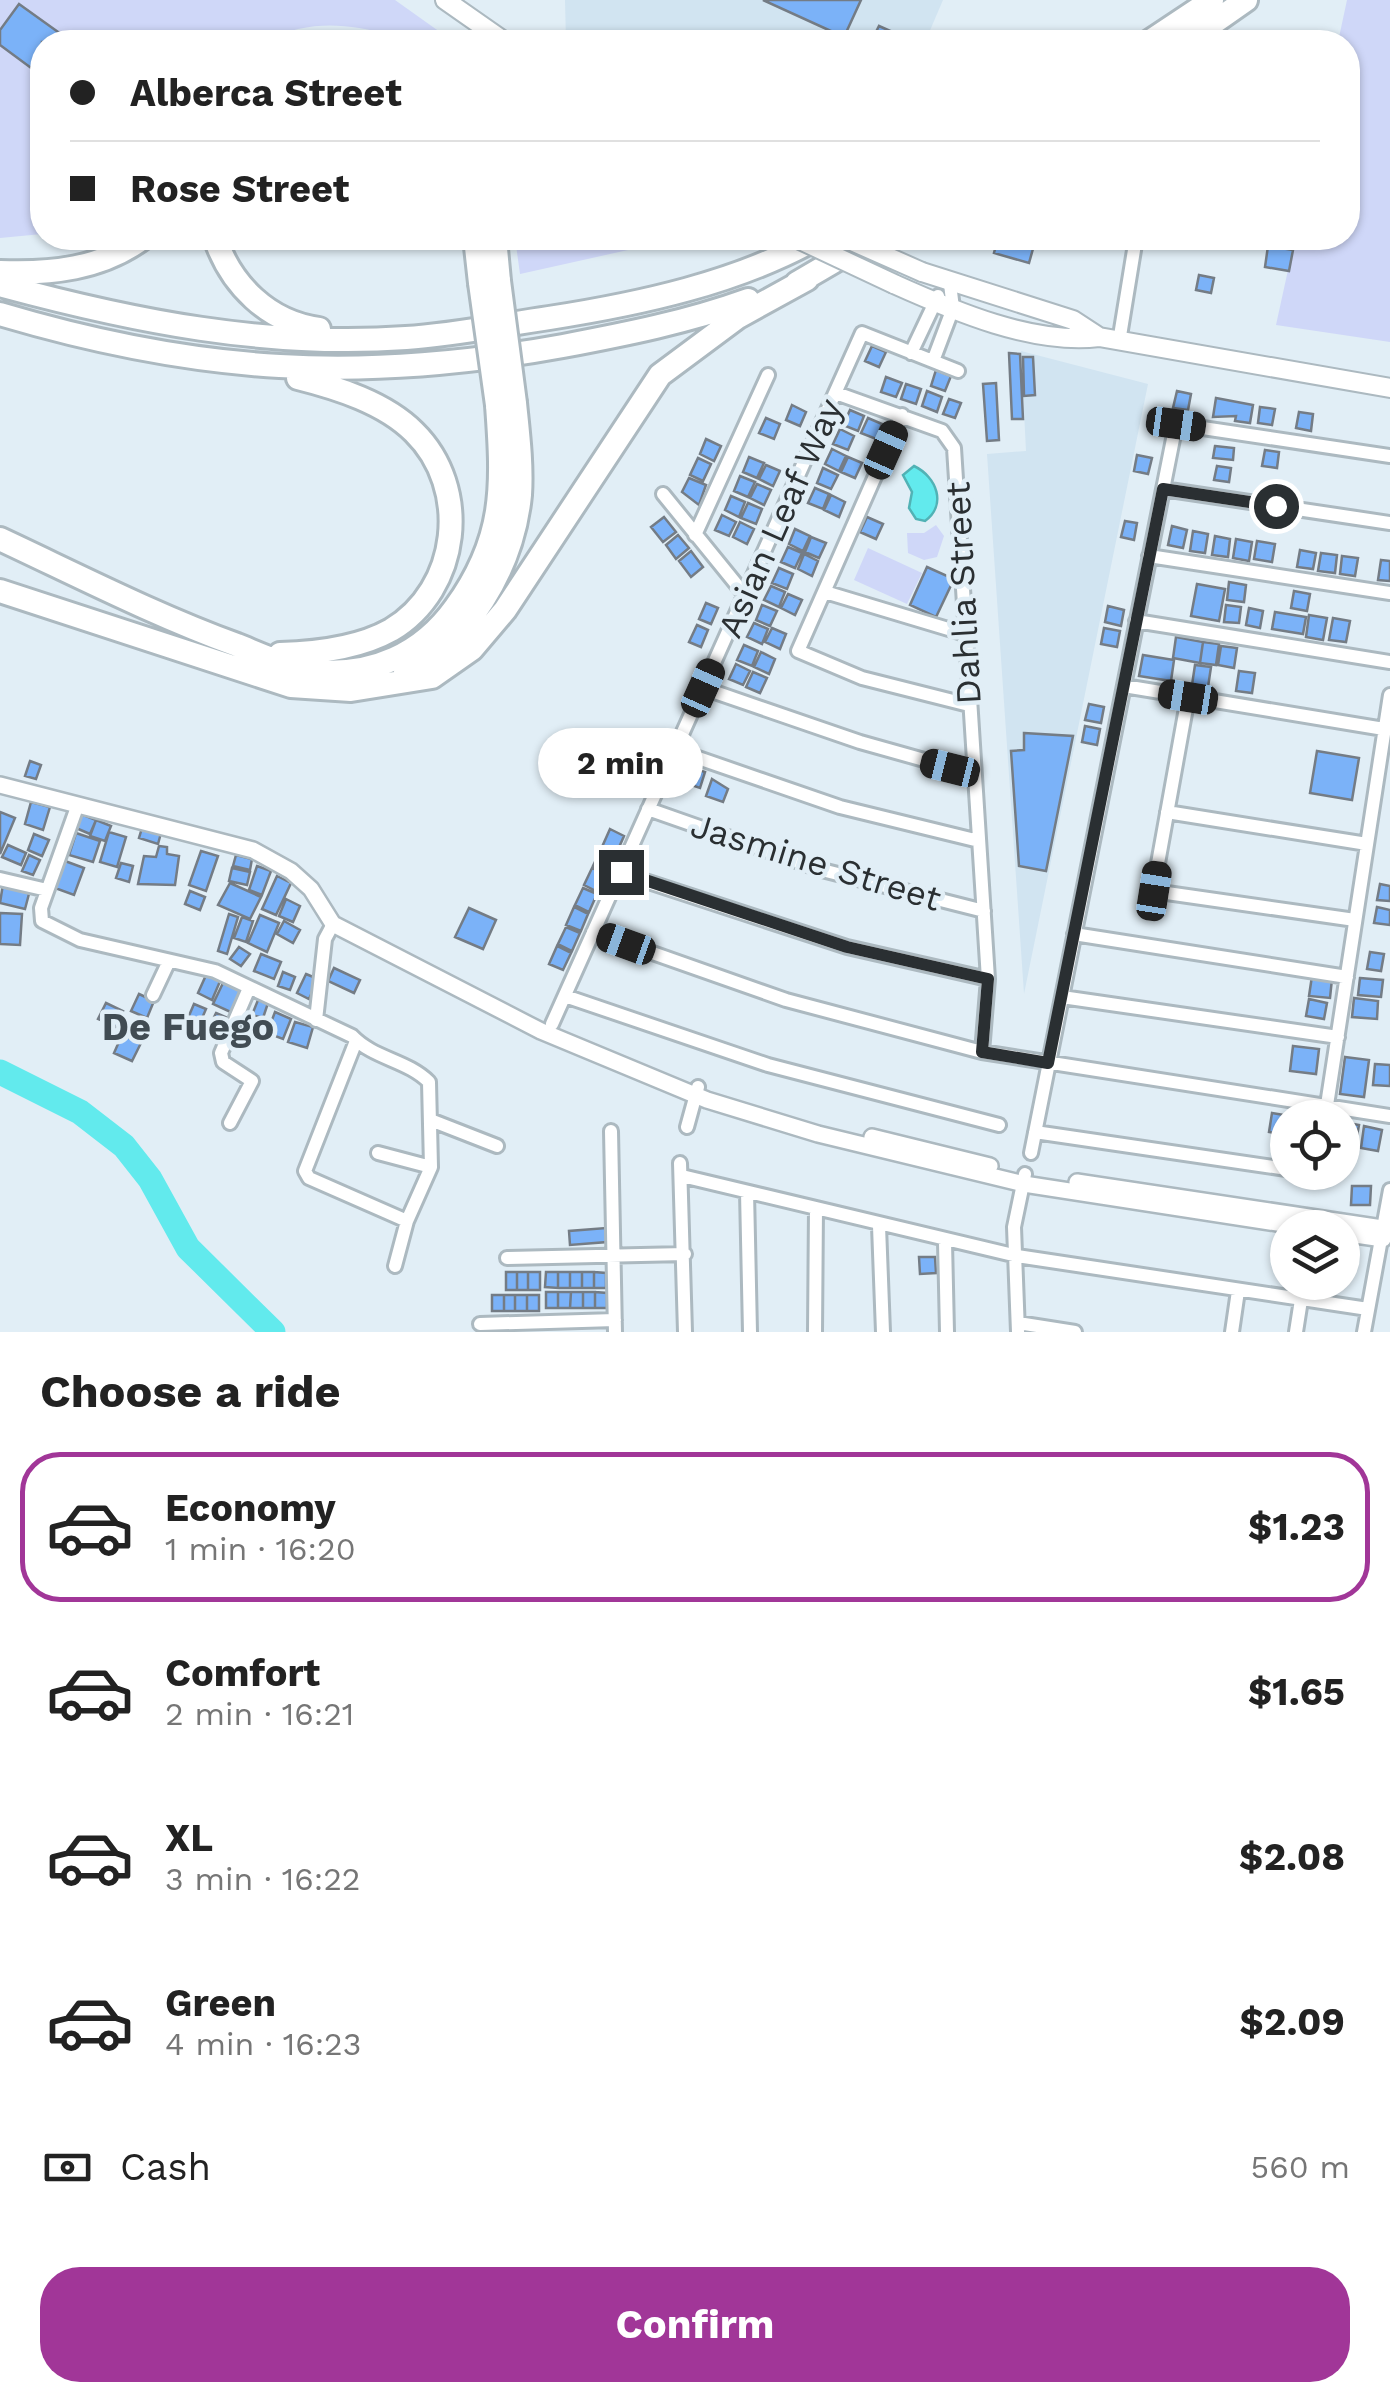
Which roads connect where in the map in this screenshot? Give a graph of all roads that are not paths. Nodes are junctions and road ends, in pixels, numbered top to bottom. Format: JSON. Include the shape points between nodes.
{"nodes":[{"id":1,"x":445,"y":0,"type":"edge"},
{"id":2,"x":1212,"y":0,"type":"edge"},
{"id":3,"x":1246,"y":0,"type":"edge"},
{"id":4,"x":489,"y":30,"type":"edge"},
{"id":5,"x":1167,"y":30,"type":"edge"},
{"id":6,"x":1203,"y":30,"type":"edge"},
{"id":7,"x":124,"y":250,"type":"edge"},
{"id":8,"x":222,"y":250,"type":"edge"},
{"id":9,"x":478,"y":250,"type":"edge"},
{"id":10,"x":494,"y":250,"type":"edge"},
{"id":11,"x":780,"y":250,"type":"edge"},
{"id":12,"x":798,"y":250,"type":"edge"},
{"id":13,"x":854,"y":250,"type":"edge"},
{"id":14,"x":872,"y":250,"type":"edge"},
{"id":15,"x":1134,"y":250,"type":"edge"},
{"id":16,"x":0,"y":272,"type":"edge"},
{"id":17,"x":807,"y":279,"type":"junction"},
{"id":18,"x":490,"y":282,"type":"junction"},
{"id":19,"x":950,"y":284,"type":"junction"},
{"id":20,"x":0,"y":285,"type":"edge"},
{"id":21,"x":933,"y":300,"type":"junction"},
{"id":22,"x":953,"y":308,"type":"junction"},
{"id":23,"x":0,"y":314,"type":"edge"},
{"id":24,"x":1099,"y":337,"type":"junction"},
{"id":25,"x":402,"y":339,"type":"junction"},
{"id":26,"x":1119,"y":342,"type":"junction"},
{"id":27,"x":911,"y":353,"type":"junction"},
{"id":28,"x":933,"y":361,"type":"junction"},
{"id":29,"x":256,"y":368,"type":"junction"},
{"id":30,"x":958,"y":371,"type":"dead end"},
{"id":31,"x":768,"y":375,"type":"dead end"},
{"id":32,"x":1390,"y":388,"type":"edge"},
{"id":33,"x":836,"y":393,"type":"junction"},
{"id":34,"x":506,"y":404,"type":"junction"},
{"id":35,"x":902,"y":415,"type":"junction"},
{"id":36,"x":1390,"y":456,"type":"edge"},
{"id":37,"x":1163,"y":489,"type":"junction"},
{"id":38,"x":663,"y":494,"type":"dead end"},
{"id":39,"x":1390,"y":523,"type":"edge"},
{"id":40,"x":695,"y":534,"type":"junction"},
{"id":41,"x":0,"y":538,"type":"edge"},
{"id":42,"x":1150,"y":556,"type":"junction"},
{"id":43,"x":0,"y":591,"type":"edge"},
{"id":44,"x":825,"y":592,"type":"junction"},
{"id":45,"x":1390,"y":593,"type":"edge"},
{"id":46,"x":745,"y":595,"type":"junction"},
{"id":47,"x":1136,"y":621,"type":"junction"},
{"id":48,"x":965,"y":634,"type":"junction"},
{"id":49,"x":249,"y":650,"type":"junction"},
{"id":50,"x":1390,"y":662,"type":"edge"},
{"id":51,"x":1124,"y":686,"type":"junction"},
{"id":52,"x":703,"y":688,"type":"junction"},
{"id":53,"x":368,"y":689,"type":"junction"},
{"id":54,"x":1390,"y":695,"type":"edge"},
{"id":55,"x":1188,"y":697,"type":"junction"},
{"id":56,"x":969,"y":706,"type":"junction"},
{"id":57,"x":1384,"y":729,"type":"junction"},
{"id":58,"x":675,"y":750,"type":"junction"},
{"id":59,"x":974,"y":774,"type":"junction"},
{"id":60,"x":0,"y":785,"type":"edge"},
{"id":61,"x":77,"y":806,"type":"junction"},
{"id":62,"x":648,"y":810,"type":"junction"},
{"id":63,"x":1166,"y":812,"type":"junction"},
{"id":64,"x":979,"y":841,"type":"junction"},
{"id":65,"x":1367,"y":844,"type":"junction"},
{"id":66,"x":621,"y":872,"type":"junction"},
{"id":67,"x":0,"y":879,"type":"edge"},
{"id":68,"x":48,"y":890,"type":"junction"},
{"id":69,"x":984,"y":912,"type":"junction"},
{"id":70,"x":1355,"y":920,"type":"junction"},
{"id":71,"x":333,"y":924,"type":"junction"},
{"id":72,"x":594,"y":932,"type":"junction"},
{"id":73,"x":1074,"y":934,"type":"junction"},
{"id":74,"x":169,"y":961,"type":"junction"},
{"id":75,"x":1347,"y":977,"type":"junction"},
{"id":76,"x":988,"y":979,"type":"junction"},
{"id":77,"x":249,"y":988,"type":"junction"},
{"id":78,"x":153,"y":996,"type":"dead end"},
{"id":79,"x":564,"y":996,"type":"junction"},
{"id":80,"x":1062,"y":996,"type":"junction"},
{"id":81,"x":316,"y":1020,"type":"junction"},
{"id":82,"x":552,"y":1024,"type":"dead end"},
{"id":83,"x":1338,"y":1037,"type":"junction"},
{"id":84,"x":356,"y":1041,"type":"junction"},
{"id":85,"x":982,"y":1052,"type":"junction"},
{"id":86,"x":1048,"y":1063,"type":"junction"},
{"id":87,"x":693,"y":1090,"type":"junction"},
{"id":88,"x":1328,"y":1100,"type":"edge"},
{"id":89,"x":1270,"y":1102,"type":"edge"},
{"id":90,"x":1360,"y":1114,"type":"edge"},
{"id":91,"x":1390,"y":1116,"type":"edge"},
{"id":92,"x":433,"y":1121,"type":"junction"},
{"id":93,"x":230,"y":1123,"type":"dead end"},
{"id":94,"x":1000,"y":1125,"type":"dead end"},
{"id":95,"x":687,"y":1127,"type":"dead end"},
{"id":96,"x":611,"y":1131,"type":"dead end"},
{"id":97,"x":1035,"y":1132,"type":"junction"},
{"id":98,"x":498,"y":1146,"type":"dead end"},
{"id":99,"x":378,"y":1152,"type":"dead end"},
{"id":100,"x":1030,"y":1152,"type":"dead end"},
{"id":101,"x":431,"y":1167,"type":"junction"},
{"id":102,"x":1270,"y":1167,"type":"edge"},
{"id":103,"x":1025,"y":1179,"type":"junction"},
{"id":104,"x":1390,"y":1190,"type":"edge"},
{"id":105,"x":747,"y":1192,"type":"junction"},
{"id":106,"x":816,"y":1208,"type":"junction"},
{"id":107,"x":407,"y":1221,"type":"junction"},
{"id":108,"x":1270,"y":1221,"type":"edge"},
{"id":109,"x":880,"y":1226,"type":"junction"},
{"id":110,"x":1360,"y":1233,"type":"edge"},
{"id":111,"x":1386,"y":1234,"type":"edge"},
{"id":112,"x":945,"y":1242,"type":"junction"},
{"id":113,"x":685,"y":1254,"type":"junction"},
{"id":114,"x":614,"y":1256,"type":"junction"},
{"id":115,"x":1017,"y":1256,"type":"junction"},
{"id":116,"x":507,"y":1258,"type":"dead end"},
{"id":117,"x":395,"y":1266,"type":"dead end"},
{"id":118,"x":1238,"y":1291,"type":"junction"},
{"id":119,"x":1270,"y":1296,"type":"edge"},
{"id":120,"x":1301,"y":1300,"type":"joint"},
{"id":121,"x":1368,"y":1309,"type":"junction"},
{"id":122,"x":480,"y":1324,"type":"dead end"},
{"id":123,"x":553,"y":1326,"type":"edge"},
{"id":124,"x":615,"y":1326,"type":"edge"},
{"id":125,"x":1018,"y":1328,"type":"edge"},
{"id":126,"x":685,"y":1332,"type":"edge"},
{"id":127,"x":750,"y":1332,"type":"edge"},
{"id":128,"x":815,"y":1332,"type":"edge"},
{"id":129,"x":883,"y":1332,"type":"edge"},
{"id":130,"x":947,"y":1332,"type":"edge"},
{"id":131,"x":1075,"y":1332,"type":"edge"},
{"id":132,"x":1232,"y":1332,"type":"edge"},
{"id":133,"x":1296,"y":1332,"type":"edge"},
{"id":134,"x":1364,"y":1332,"type":"edge"}],
"edges":[{"from":1,"to":4,"type":"main road"},
{"from":2,"to":5,"type":"highway"},
{"from":3,"to":6,"type":"highway"},
{"from":7,"to":16,"type":"highway","via":[[80,267]]},
{"from":8,"to":25,"type":"highway","via":[[241,286],[280,317],[310,328]]},
{"from":9,"to":18,"type":"highway"},
{"from":10,"to":18,"type":"highway"},
{"from":11,"to":25,"type":"highway","via":[[600,310]]},
{"from":12,"to":21,"type":"main road","bridge":true},
{"from":13,"to":17,"type":"highway"},
{"from":14,"to":19,"type":"main road","bridge":true},
{"from":15,"to":26,"type":"street"},
{"from":17,"to":29,"type":"highway","via":[[696,319],[469,362]]},
{"from":17,"to":53,"type":"highway","via":[[738,316],[660,375],[518,593],[472,649],[432,676]]},
{"from":18,"to":34,"type":"highway","bridge":true},
{"from":19,"to":21,"type":"street"},
{"from":19,"to":22,"type":"street"},
{"from":19,"to":24,"type":"main road","via":[[1073,320]]},
{"from":20,"to":25,"type":"highway","via":[[201,330]]},
{"from":21,"to":22,"type":"main road"},
{"from":21,"to":27,"type":"street"},
{"from":22,"to":24,"type":"main road","via":[[1067,341]]},
{"from":22,"to":28,"type":"street"},
{"from":23,"to":29,"type":"highway","via":[[104,343]]},
{"from":24,"to":26,"type":"main road"},
{"from":26,"to":32,"type":"main road"},
{"from":27,"to":28,"type":"street","name":"Asian Leaf Way"},
{"from":27,"to":33,"type":"street","name":"Asian Leaf Way","via":[[862,334]]},
{"from":28,"to":30,"type":"street","name":"Asian Leaf Way"},
{"from":29,"to":49,"type":"highway","via":[[340,391],[405,423],[441,471],[451,530],[432,588],[387,632],[308,654]]},
{"from":31,"to":40,"type":"street"},
{"from":33,"to":35,"type":"street","name":"Dahlia Street"},
{"from":33,"to":46,"type":"street","name":"Asian Leaf Way"},
{"from":34,"to":49,"type":"highway","via":[[499,519],[474,580],[434,634],[394,661],[355,670],[315,671]]},
{"from":34,"to":53,"type":"highway","via":[[520,494],[493,580],[436,655]]},
{"from":35,"to":44,"type":"street"},
{"from":35,"to":48,"type":"street","name":"Dahlia Street","via":[[942,431],[954,448]]},
{"from":36,"to":37,"type":"street","via":[[1176,424]]},
{"from":37,"to":39,"type":"street"},
{"from":37,"to":42,"type":"street"},
{"from":38,"to":40,"type":"street"},
{"from":40,"to":46,"type":"street"},
{"from":41,"to":49,"type":"highway","via":[[152,614]]},
{"from":42,"to":45,"type":"street"},
{"from":42,"to":47,"type":"street"},
{"from":43,"to":53,"type":"highway","via":[[266,680],[323,691]]},
{"from":44,"to":48,"type":"street"},
{"from":44,"to":56,"type":"street","via":[[799,653],[862,678]]},
{"from":46,"to":52,"type":"street","name":"Asian Leaf Way"},
{"from":47,"to":50,"type":"street"},
{"from":47,"to":51,"type":"street"},
{"from":48,"to":56,"type":"street","name":"Dahlia Street"},
{"from":51,"to":55,"type":"street"},
{"from":51,"to":73,"type":"street"},
{"from":52,"to":58,"type":"street","name":"Asian Leaf Way"},
{"from":52,"to":59,"type":"street"},
{"from":54,"to":57,"type":"street"},
{"from":55,"to":57,"type":"street"},
{"from":55,"to":63,"type":"street"},
{"from":56,"to":59,"type":"street","name":"Dahlia Street"},
{"from":57,"to":65,"type":"street"},
{"from":58,"to":62,"type":"street","name":"Asian Leaf Way"},
{"from":58,"to":64,"type":"street","via":[[840,807]]},
{"from":59,"to":64,"type":"street","name":"Dahlia Street"},
{"from":60,"to":61,"type":"street"},
{"from":61,"to":68,"type":"street"},
{"from":61,"to":71,"type":"street","via":[[253,850],[311,889]]},
{"from":62,"to":66,"type":"street","name":"Asian Leaf Way"},
{"from":62,"to":69,"type":"street","name":"Jasmine Street","via":[[822,870]]},
{"from":63,"to":65,"type":"street"},
{"from":63,"to":70,"type":"street","via":[[1154,891]]},
{"from":64,"to":69,"type":"street","name":"Dahlia Street"},
{"from":65,"to":70,"type":"street"},
{"from":66,"to":72,"type":"street","name":"Asian Leaf Way"},
{"from":66,"to":76,"type":"street","via":[[847,947]]},
{"from":67,"to":68,"type":"street"},
{"from":68,"to":74,"type":"street","via":[[42,921],[80,940]]},
{"from":69,"to":76,"type":"street","name":"Dahlia Street"},
{"from":70,"to":75,"type":"street"},
{"from":71,"to":81,"type":"street","via":[[325,939]]},
{"from":71,"to":87,"type":"street","via":[[541,1031]]},
{"from":72,"to":79,"type":"street","name":"Asian Leaf Way"},
{"from":72,"to":85,"type":"street","via":[[786,1000]]},
{"from":73,"to":75,"type":"street"},
{"from":73,"to":80,"type":"street"},
{"from":74,"to":77,"type":"street"},
{"from":74,"to":78,"type":"street"},
{"from":75,"to":83,"type":"street"},
{"from":76,"to":85,"type":"street","name":"Dahlia Street"},
{"from":77,"to":81,"type":"street"},
{"from":77,"to":93,"type":"street","via":[[220,1058],[252,1080]]},
{"from":79,"to":82,"type":"street","name":"Asian Leaf Way"},
{"from":79,"to":94,"type":"street","via":[[768,1065]]},
{"from":80,"to":83,"type":"street"},
{"from":80,"to":86,"type":"street"},
{"from":81,"to":84,"type":"street"},
{"from":83,"to":88,"type":"street"},
{"from":84,"to":92,"type":"street","via":[[429,1082]]},
{"from":84,"to":107,"type":"street","via":[[305,1170],[309,1178]]},
{"from":85,"to":86,"type":"street"},
{"from":86,"to":89,"type":"street"},
{"from":86,"to":97,"type":"street"},
{"from":87,"to":95,"type":"street"},
{"from":87,"to":103,"type":"street"},
{"from":90,"to":91,"type":"street"},
{"from":92,"to":98,"type":"street"},
{"from":92,"to":101,"type":"street"},
{"from":96,"to":114,"type":"street"},
{"from":97,"to":100,"type":"street"},
{"from":97,"to":102,"type":"street"},
{"from":99,"to":101,"type":"street"},
{"from":101,"to":107,"type":"street"},
{"from":103,"to":108,"type":"street"},
{"from":103,"to":111,"type":"street"},
{"from":103,"to":115,"type":"street","via":[[1014,1227]]},
{"from":104,"to":111,"type":"street"},
{"from":105,"to":106,"type":"street"},
{"from":105,"to":113,"type":"street","via":[[681,1169]]},
{"from":105,"to":127,"type":"street"},
{"from":106,"to":109,"type":"street"},
{"from":106,"to":128,"type":"street"},
{"from":107,"to":117,"type":"street"},
{"from":109,"to":112,"type":"street"},
{"from":109,"to":129,"type":"street"},
{"from":110,"to":111,"type":"street"},
{"from":111,"to":121,"type":"street"},
{"from":112,"to":115,"type":"street"},
{"from":112,"to":130,"type":"street"},
{"from":113,"to":114,"type":"street"},
{"from":113,"to":126,"type":"street"},
{"from":114,"to":116,"type":"street"},
{"from":114,"to":124,"type":"street"},
{"from":115,"to":118,"type":"street"},
{"from":115,"to":125,"type":"street"},
{"from":118,"to":119,"type":"street"},
{"from":118,"to":132,"type":"street"},
{"from":120,"to":121,"type":"street"},
{"from":120,"to":133,"type":"street"},
{"from":121,"to":134,"type":"street"},
{"from":122,"to":123,"type":"street"},
{"from":123,"to":124,"type":"street"},
{"from":125,"to":131,"type":"street"}]}
